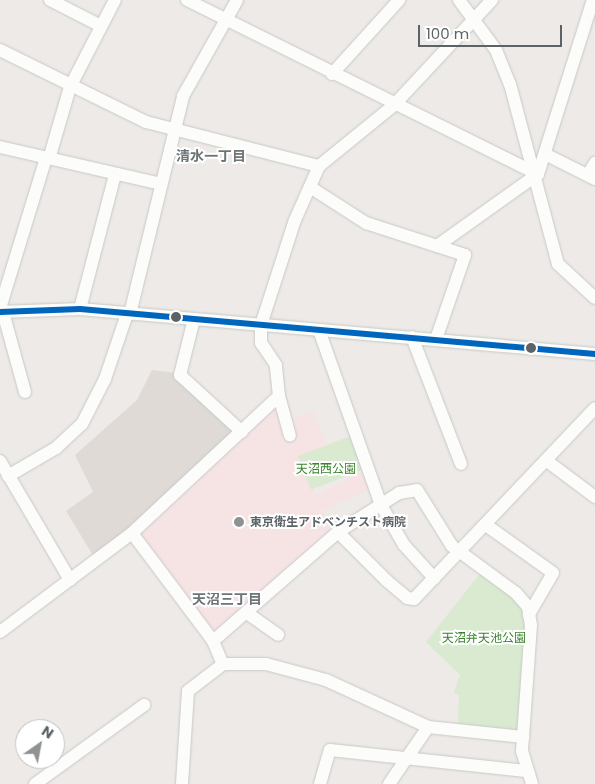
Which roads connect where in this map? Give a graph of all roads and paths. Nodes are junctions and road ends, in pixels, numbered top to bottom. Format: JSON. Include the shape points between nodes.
{"nodes":[{"id":1,"x":50,"y":0,"type":"edge"},
{"id":2,"x":115,"y":0,"type":"edge"},
{"id":3,"x":187,"y":0,"type":"edge"},
{"id":4,"x":237,"y":0,"type":"edge"},
{"id":5,"x":399,"y":0,"type":"edge"},
{"id":6,"x":459,"y":0,"type":"edge"},
{"id":7,"x":492,"y":0,"type":"edge"},
{"id":8,"x":580,"y":0,"type":"edge"},
{"id":9,"x":592,"y":4,"type":"edge"},
{"id":10,"x":225,"y":19,"type":"junction"},
{"id":11,"x":477,"y":19,"type":"junction"},
{"id":12,"x":101,"y":26,"type":"junction"},
{"id":13,"x":0,"y":50,"type":"edge"},
{"id":14,"x":332,"y":74,"type":"junction"},
{"id":15,"x":70,"y":87,"type":"junction"},
{"id":16,"x":394,"y":105,"type":"junction"},
{"id":17,"x":176,"y":128,"type":"junction"},
{"id":18,"x":0,"y":146,"type":"edge"},
{"id":19,"x":545,"y":154,"type":"junction"},
{"id":20,"x":47,"y":158,"type":"junction"},
{"id":21,"x":595,"y":163,"type":"edge"},
{"id":22,"x":319,"y":166,"type":"junction"},
{"id":23,"x":538,"y":174,"type":"junction"},
{"id":24,"x":115,"y":175,"type":"junction"},
{"id":25,"x":592,"y":177,"type":"edge"},
{"id":26,"x":161,"y":184,"type":"junction"},
{"id":27,"x":310,"y":187,"type":"junction"},
{"id":28,"x":437,"y":246,"type":"junction"},
{"id":29,"x":595,"y":298,"type":"edge"},
{"id":30,"x":80,"y":309,"type":"junction"},
{"id":31,"x":2,"y":312,"type":"edge"},
{"id":32,"x":128,"y":314,"type":"junction"},
{"id":33,"x":194,"y":319,"type":"junction"},
{"id":34,"x":261,"y":325,"type":"junction"},
{"id":35,"x":319,"y":330,"type":"junction"},
{"id":36,"x":412,"y":337,"type":"junction"},
{"id":37,"x":436,"y":339,"type":"junction"},
{"id":38,"x":595,"y":354,"type":"edge"},
{"id":39,"x":25,"y":392,"type":"dead end"},
{"id":40,"x":279,"y":396,"type":"junction"},
{"id":41,"x":594,"y":413,"type":"edge"},
{"id":42,"x":242,"y":432,"type":"junction"},
{"id":43,"x":290,"y":436,"type":"dead end"},
{"id":44,"x":0,"y":461,"type":"edge"},
{"id":45,"x":547,"y":461,"type":"junction"},
{"id":46,"x":461,"y":464,"type":"dead end"},
{"id":47,"x":8,"y":476,"type":"junction"},
{"id":48,"x":595,"y":497,"type":"edge"},
{"id":49,"x":381,"y":505,"type":"junction"},
{"id":50,"x":486,"y":525,"type":"junction"},
{"id":51,"x":338,"y":532,"type":"junction"},
{"id":52,"x":132,"y":533,"type":"junction"},
{"id":53,"x":459,"y":552,"type":"junction"},
{"id":54,"x":434,"y":578,"type":"junction"},
{"id":55,"x":70,"y":580,"type":"junction"},
{"id":56,"x":247,"y":613,"type":"junction"},
{"id":57,"x":529,"y":614,"type":"junction"},
{"id":58,"x":0,"y":632,"type":"edge"},
{"id":59,"x":278,"y":636,"type":"dead end"},
{"id":60,"x":213,"y":641,"type":"junction"},
{"id":61,"x":219,"y":670,"type":"junction"},
{"id":62,"x":144,"y":705,"type":"dead end"},
{"id":63,"x":428,"y":727,"type":"junction"},
{"id":64,"x":523,"y":737,"type":"junction"},
{"id":65,"x":405,"y":760,"type":"junction"},
{"id":66,"x":526,"y":771,"type":"junction"},
{"id":67,"x":36,"y":784,"type":"edge"},
{"id":68,"x":182,"y":784,"type":"edge"},
{"id":69,"x":320,"y":784,"type":"edge"},
{"id":70,"x":389,"y":784,"type":"edge"},
{"id":71,"x":532,"y":784,"type":"edge"}],
"edges":[{"from":1,"to":12,"type":"street"},
{"from":2,"to":12,"type":"street"},
{"from":3,"to":10,"type":"street"},
{"from":4,"to":10,"type":"street"},
{"from":5,"to":14,"type":"street"},
{"from":6,"to":11,"type":"street"},
{"from":7,"to":11,"type":"street"},
{"from":8,"to":9,"type":"street"},
{"from":9,"to":19,"type":"street"},
{"from":10,"to":14,"type":"street"},
{"from":10,"to":17,"type":"street","via":[[193,72]]},
{"from":11,"to":16,"type":"street"},
{"from":11,"to":23,"type":"street","via":[[505,72]]},
{"from":12,"to":15,"type":"street"},
{"from":13,"to":15,"type":"street"},
{"from":14,"to":16,"type":"street"},
{"from":15,"to":17,"type":"street","via":[[146,122]]},
{"from":15,"to":20,"type":"street"},
{"from":16,"to":22,"type":"street"},
{"from":16,"to":23,"type":"street"},
{"from":17,"to":22,"type":"street"},
{"from":17,"to":26,"type":"street"},
{"from":18,"to":20,"type":"street"},
{"from":19,"to":23,"type":"street"},
{"from":19,"to":25,"type":"street"},
{"from":20,"to":24,"type":"street"},
{"from":20,"to":31,"type":"street","via":[[1,305]]},
{"from":21,"to":25,"type":"street"},
{"from":22,"to":27,"type":"street"},
{"from":23,"to":28,"type":"street"},
{"from":23,"to":29,"type":"street","via":[[558,264]]},
{"from":24,"to":26,"type":"street"},
{"from":24,"to":30,"type":"street"},
{"from":26,"to":32,"type":"street"},
{"from":27,"to":28,"type":"street","via":[[366,223]]},
{"from":27,"to":34,"type":"street"},
{"from":28,"to":37,"type":"street","via":[[464,255]]},
{"from":30,"to":31,"type":"street"},
{"from":30,"to":32,"type":"street"},
{"from":31,"to":39,"type":"street"},
{"from":32,"to":33,"type":"street"},
{"from":32,"to":47,"type":"street","via":[[105,379],[82,424],[56,448]]},
{"from":33,"to":34,"type":"street"},
{"from":33,"to":42,"type":"street","via":[[180,375]]},
{"from":34,"to":35,"type":"street"},
{"from":34,"to":40,"type":"street","via":[[261,343],[279,375]]},
{"from":35,"to":36,"type":"street"},
{"from":35,"to":49,"type":"street"},
{"from":36,"to":37,"type":"street"},
{"from":36,"to":46,"type":"street"},
{"from":37,"to":38,"type":"street"},
{"from":40,"to":42,"type":"street"},
{"from":40,"to":43,"type":"street"},
{"from":41,"to":45,"type":"street"},
{"from":42,"to":52,"type":"street"},
{"from":44,"to":47,"type":"street"},
{"from":45,"to":48,"type":"street"},
{"from":45,"to":50,"type":"street"},
{"from":47,"to":55,"type":"street"},
{"from":49,"to":51,"type":"street"},
{"from":49,"to":53,"type":"street","via":[[399,493],[417,490]]},
{"from":49,"to":54,"type":"street","via":[[404,545]]},
{"from":50,"to":53,"type":"street"},
{"from":50,"to":57,"type":"street","via":[[553,573]]},
{"from":51,"to":54,"type":"street","via":[[407,598],[414,599]]},
{"from":51,"to":56,"type":"street"},
{"from":52,"to":55,"type":"street"},
{"from":52,"to":60,"type":"street"},
{"from":53,"to":54,"type":"street"},
{"from":53,"to":57,"type":"street","via":[[516,593]]},
{"from":55,"to":58,"type":"street"},
{"from":56,"to":59,"type":"street"},
{"from":56,"to":60,"type":"street"},
{"from":57,"to":64,"type":"street"},
{"from":60,"to":61,"type":"street"},
{"from":61,"to":63,"type":"street","via":[[266,664],[326,680]]},
{"from":61,"to":68,"type":"street","via":[[188,691]]},
{"from":62,"to":67,"type":"street"},
{"from":63,"to":64,"type":"street"},
{"from":63,"to":65,"type":"street"},
{"from":64,"to":66,"type":"street"},
{"from":65,"to":66,"type":"street"},
{"from":65,"to":69,"type":"street","via":[[330,750]]},
{"from":65,"to":70,"type":"street"},
{"from":66,"to":71,"type":"street"}]}
